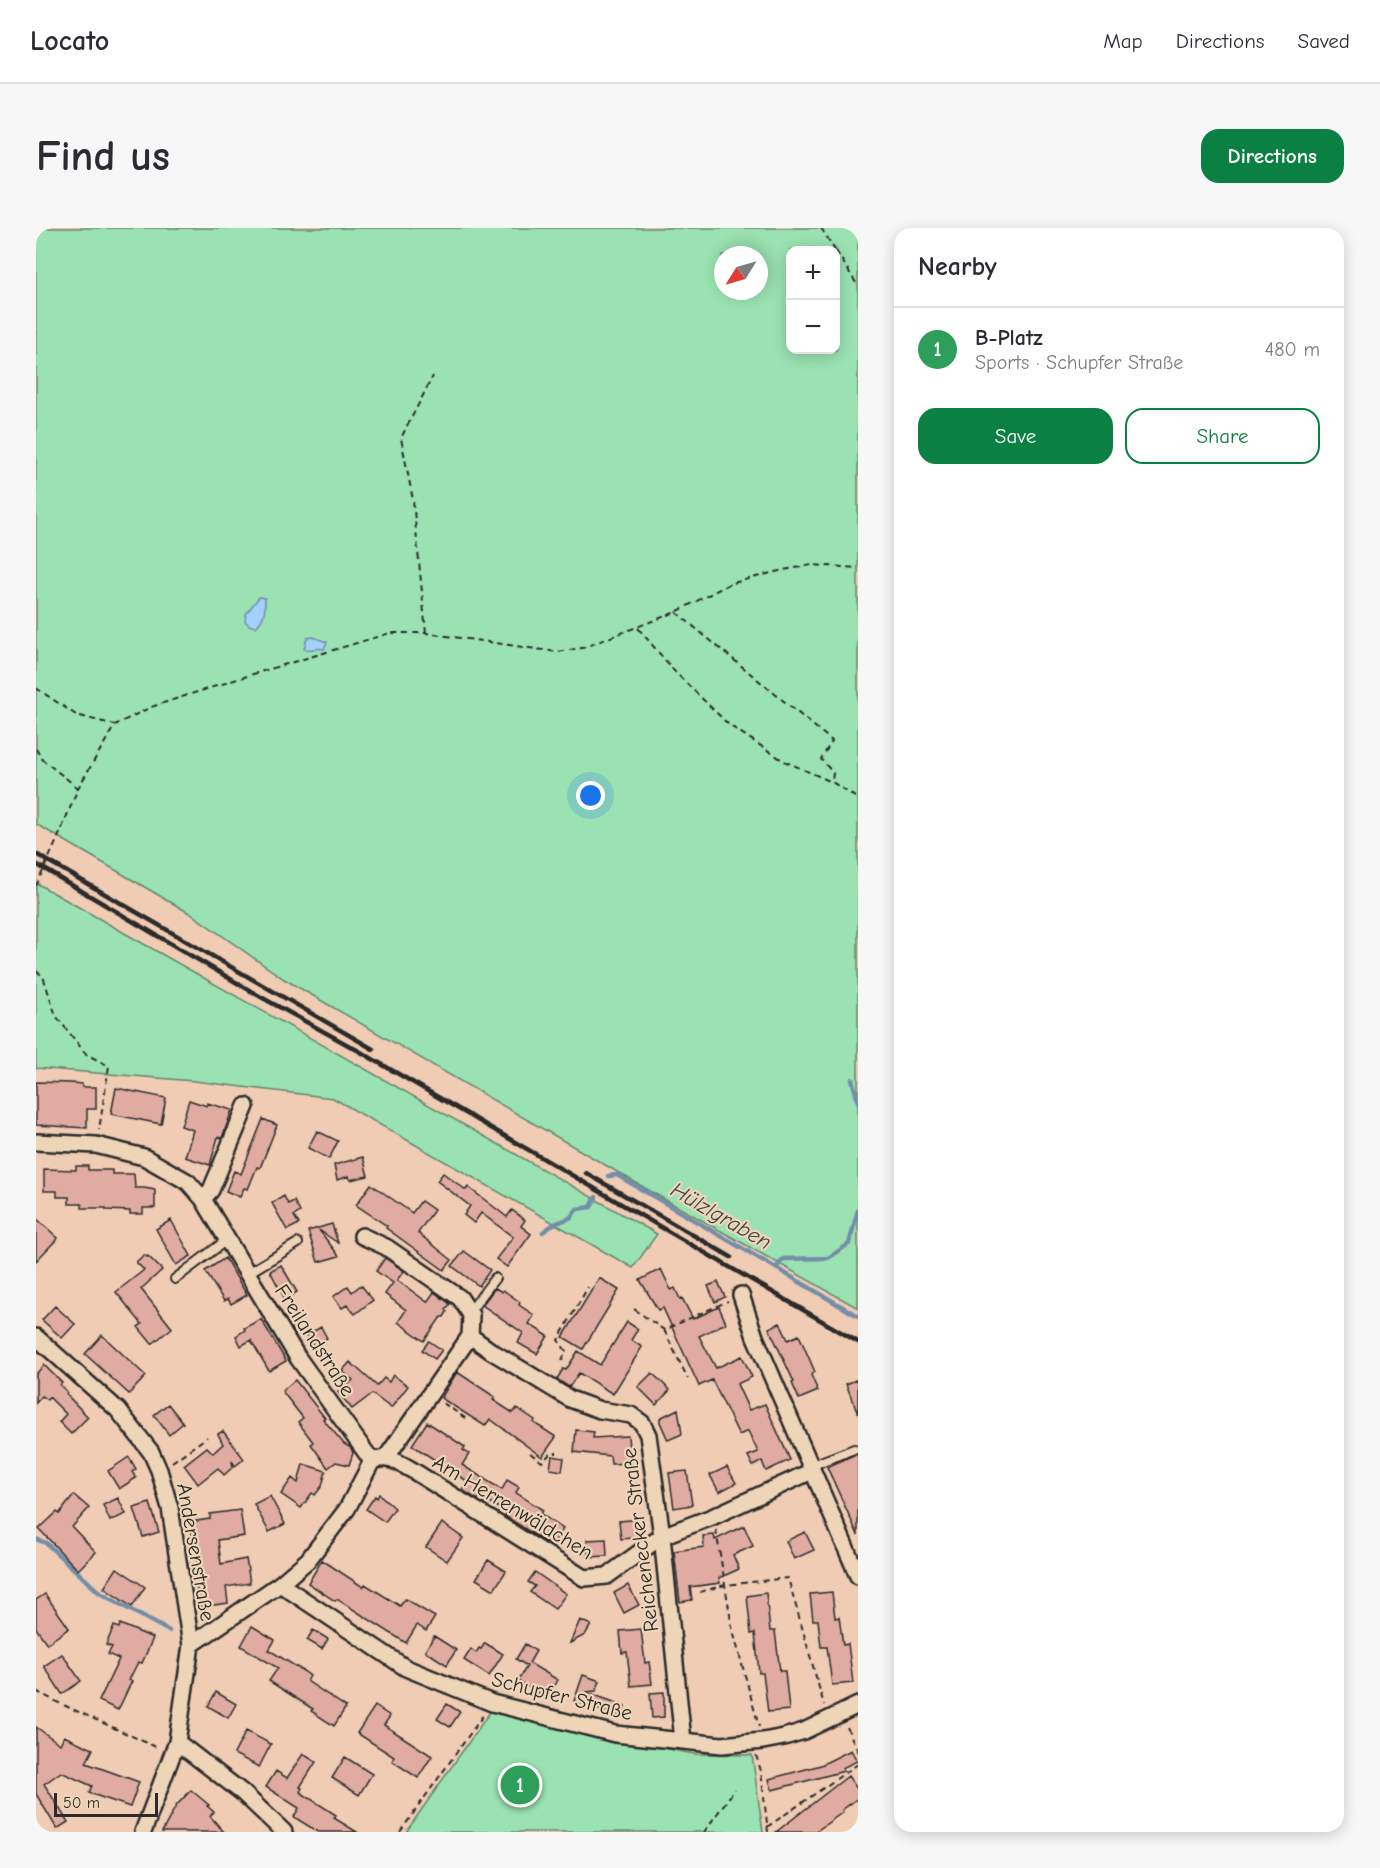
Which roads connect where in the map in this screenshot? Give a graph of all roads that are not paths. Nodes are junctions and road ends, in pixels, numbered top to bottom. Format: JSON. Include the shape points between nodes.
{"nodes":[{"id":1,"x":246,"y":1106,"type":"dead end"},
{"id":2,"x":36,"y":1142,"type":"edge"},
{"id":3,"x":203,"y":1199,"type":"junction"},
{"id":4,"x":362,"y":1236,"type":"dead end"},
{"id":5,"x":228,"y":1239,"type":"junction"},
{"id":6,"x":298,"y":1243,"type":"dead end"},
{"id":7,"x":248,"y":1273,"type":"junction"},
{"id":8,"x":495,"y":1278,"type":"dead end"},
{"id":9,"x":175,"y":1279,"type":"dead end"},
{"id":10,"x":741,"y":1295,"type":"road end"},
{"id":11,"x":468,"y":1311,"type":"junction"},
{"id":12,"x":470,"y":1336,"type":"junction"},
{"id":13,"x":36,"y":1337,"type":"edge"},
{"id":14,"x":854,"y":1449,"type":"dead end"},
{"id":15,"x":379,"y":1459,"type":"junction"},
{"id":16,"x":811,"y":1468,"type":"junction"},
{"id":17,"x":662,"y":1536,"type":"junction"},
{"id":18,"x":858,"y":1576,"type":"edge"},
{"id":19,"x":280,"y":1584,"type":"junction"},
{"id":20,"x":190,"y":1645,"type":"junction"},
{"id":21,"x":858,"y":1705,"type":"edge"},
{"id":22,"x":683,"y":1741,"type":"junction"},
{"id":23,"x":175,"y":1748,"type":"junction"},
{"id":24,"x":143,"y":1832,"type":"edge"},
{"id":25,"x":284,"y":1832,"type":"edge"}],
"edges":[{"from":1,"to":3,"type":"street","via":[[211,1190]]},
{"from":2,"to":3,"type":"street","name":"Freilandstraße","via":[[96,1145],[144,1157],[188,1182]]},
{"from":3,"to":5,"type":"street","name":"Freilandstraße"},
{"from":4,"to":11,"type":"street","via":[[386,1247],[460,1298]]},
{"from":5,"to":7,"type":"street","name":"Freilandstraße"},
{"from":5,"to":9,"type":"lane"},
{"from":6,"to":7,"type":"lane"},
{"from":7,"to":15,"type":"street","name":"Freilandstraße","via":[[298,1358]]},
{"from":8,"to":11,"type":"lane"},
{"from":10,"to":16,"type":"street"},
{"from":11,"to":12,"type":"street"},
{"from":12,"to":15,"type":"street"},
{"from":12,"to":17,"type":"street","name":"Reichenecker Straße","via":[[570,1399],[600,1410],[631,1415],[642,1423],[648,1435]]},
{"from":13,"to":20,"type":"street","name":"Andersenstraße","via":[[118,1410],[152,1452],[170,1508]]},
{"from":14,"to":16,"type":"lane"},
{"from":15,"to":17,"type":"street","name":"Am Herrenwäldchen","via":[[391,1458],[412,1470],[584,1578],[607,1576]]},
{"from":15,"to":19,"type":"street","via":[[308,1560]]},
{"from":16,"to":17,"type":"street","name":"Am Herrenwäldchen","via":[[712,1517]]},
{"from":16,"to":18,"type":"street"},
{"from":17,"to":22,"type":"street","name":"Reichenecker Straße"},
{"from":19,"to":20,"type":"street"},
{"from":19,"to":22,"type":"street","name":"Schupfer Straße","via":[[406,1668],[492,1703],[615,1734]]},
{"from":20,"to":23,"type":"street","name":"Andersenstraße"},
{"from":21,"to":22,"type":"street","name":"Schupfer Straße","via":[[784,1737],[722,1745]]},
{"from":23,"to":24,"type":"street","name":"Andersenstraße"},
{"from":23,"to":25,"type":"street","via":[[243,1793]]}]}
